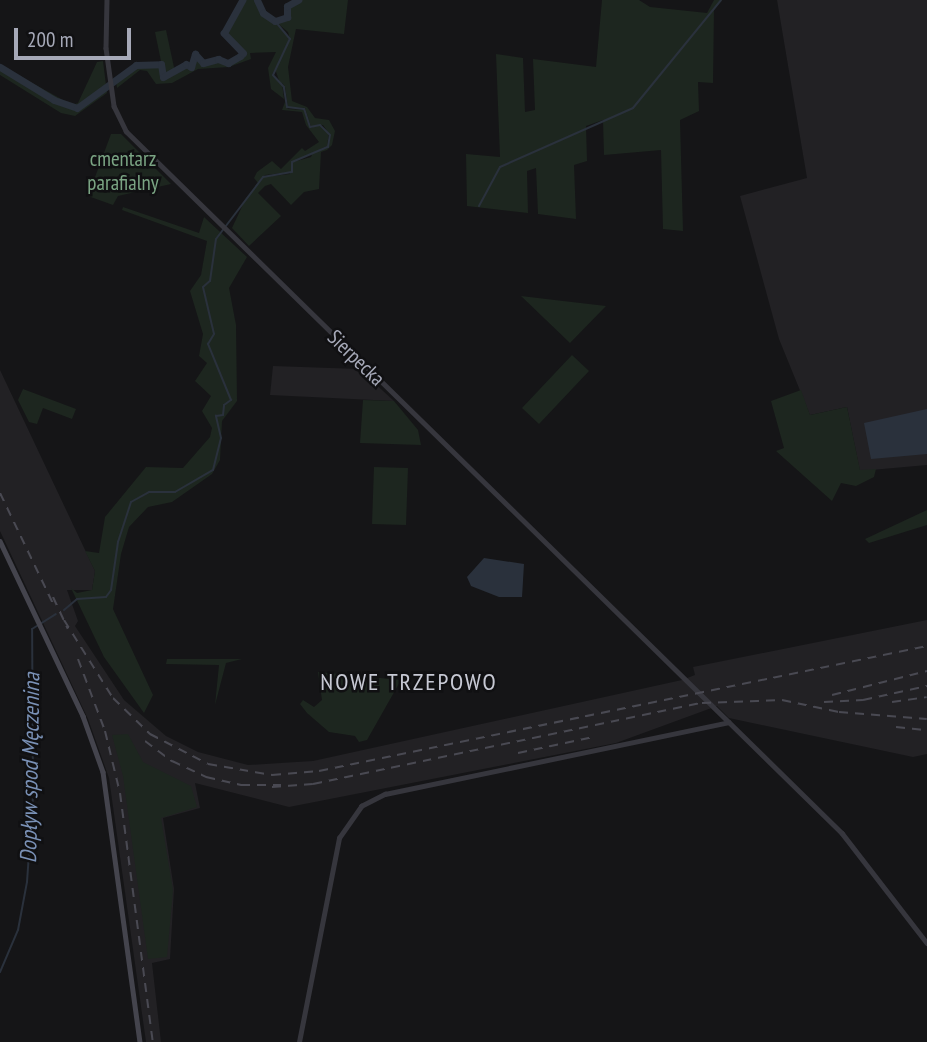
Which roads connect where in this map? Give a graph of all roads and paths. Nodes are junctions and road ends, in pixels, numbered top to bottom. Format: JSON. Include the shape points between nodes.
{"nodes":[{"id":1,"x":107,"y":0,"type":"edge"},
{"id":2,"x":0,"y":541,"type":"edge"},
{"id":3,"x":729,"y":722,"type":"junction"},
{"id":4,"x":927,"y":943,"type":"edge"},
{"id":5,"x":140,"y":1042,"type":"edge"},
{"id":6,"x":299,"y":1042,"type":"edge"}],
"edges":[{"from":1,"to":3,"type":"street","name":"Sierpecka","via":[[110,74],[126,131]]},
{"from":2,"to":5,"type":"main road","via":[[87,727],[106,785]]},
{"from":3,"to":4,"type":"street","name":"Sierpecka","via":[[842,833]]},
{"from":3,"to":6,"type":"street","via":[[384,794],[361,807],[339,838]]}]}
